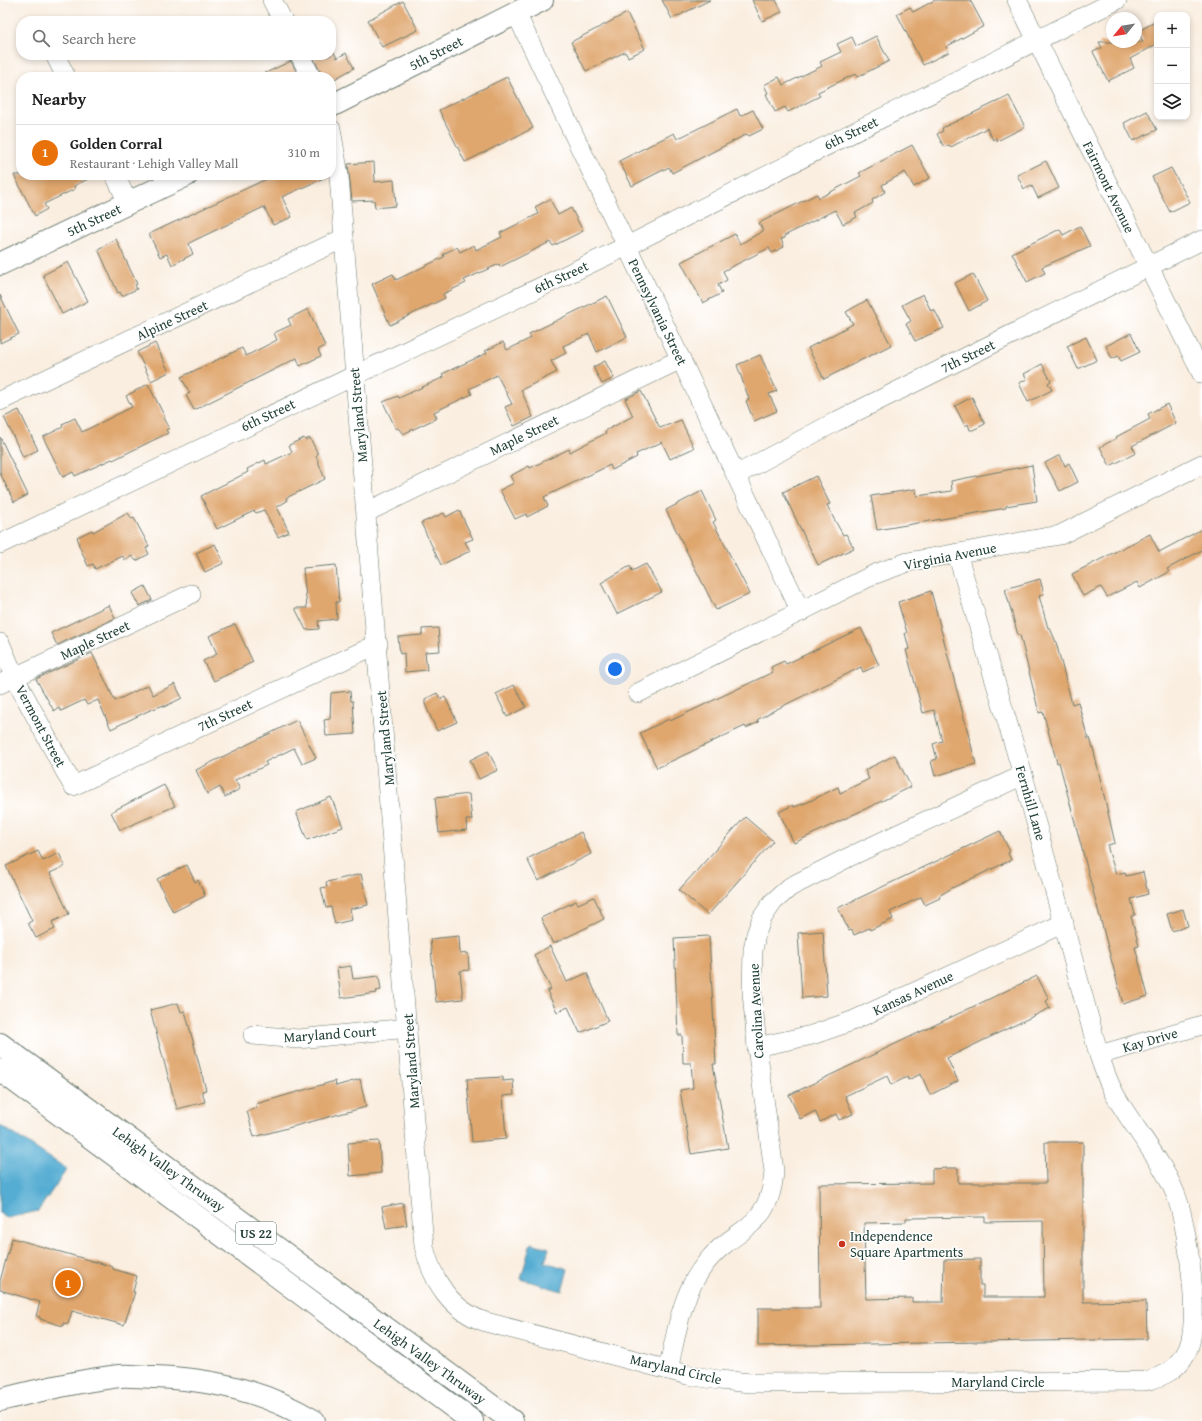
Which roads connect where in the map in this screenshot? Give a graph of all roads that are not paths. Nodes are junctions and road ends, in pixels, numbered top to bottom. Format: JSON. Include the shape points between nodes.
{"nodes":[{"id":1,"x":272,"y":0,"type":"edge"},
{"id":2,"x":542,"y":0,"type":"edge"},
{"id":3,"x":1017,"y":0,"type":"edge"},
{"id":4,"x":1118,"y":0,"type":"edge"},
{"id":5,"x":516,"y":13,"type":"junction"},
{"id":6,"x":280,"y":16,"type":"edge"},
{"id":7,"x":1036,"y":41,"type":"junction"},
{"id":8,"x":58,"y":60,"type":"edge"},
{"id":9,"x":302,"y":60,"type":"edge"},
{"id":10,"x":64,"y":72,"type":"edge"},
{"id":11,"x":308,"y":72,"type":"edge"},
{"id":12,"x":336,"y":103,"type":"edge"},
{"id":13,"x":336,"y":158,"type":"edge"},
{"id":14,"x":116,"y":180,"type":"edge"},
{"id":15,"x":176,"y":180,"type":"edge"},
{"id":16,"x":128,"y":203,"type":"junction"},
{"id":17,"x":344,"y":238,"type":"junction"},
{"id":18,"x":1202,"y":240,"type":"edge"},
{"id":19,"x":627,"y":246,"type":"junction"},
{"id":20,"x":0,"y":264,"type":"edge"},
{"id":21,"x":1148,"y":267,"type":"junction"},
{"id":22,"x":681,"y":360,"type":"junction"},
{"id":23,"x":354,"y":374,"type":"junction"},
{"id":24,"x":1202,"y":374,"type":"edge"},
{"id":25,"x":0,"y":401,"type":"edge"},
{"id":26,"x":1202,"y":464,"type":"edge"},
{"id":27,"x":736,"y":475,"type":"junction"},
{"id":28,"x":367,"y":512,"type":"junction"},
{"id":29,"x":0,"y":544,"type":"edge"},
{"id":30,"x":957,"y":553,"type":"junction"},
{"id":31,"x":191,"y":594,"type":"dead end"},
{"id":32,"x":801,"y":612,"type":"junction"},
{"id":33,"x":0,"y":643,"type":"edge"},
{"id":34,"x":378,"y":644,"type":"junction"},
{"id":35,"x":8,"y":681,"type":"edge"},
{"id":36,"x":638,"y":693,"type":"dead end"},
{"id":37,"x":1023,"y":775,"type":"junction"},
{"id":38,"x":73,"y":786,"type":"joint"},
{"id":39,"x":1064,"y":923,"type":"junction"},
{"id":40,"x":1202,"y":1025,"type":"edge"},
{"id":41,"x":408,"y":1028,"type":"junction"},
{"id":42,"x":253,"y":1035,"type":"dead end"},
{"id":43,"x":0,"y":1044,"type":"edge"},
{"id":44,"x":757,"y":1047,"type":"junction"},
{"id":45,"x":1099,"y":1055,"type":"junction"},
{"id":46,"x":0,"y":1070,"type":"edge"},
{"id":47,"x":486,"y":1322,"type":"joint"},
{"id":48,"x":668,"y":1370,"type":"junction"},
{"id":49,"x":0,"y":1400,"type":"edge"},
{"id":50,"x":314,"y":1421,"type":"edge"},
{"id":51,"x":472,"y":1421,"type":"edge"},
{"id":52,"x":512,"y":1421,"type":"edge"}],
"edges":[{"from":1,"to":6,"type":"street"},
{"from":2,"to":5,"type":"main road","name":"5th Street"},
{"from":3,"to":7,"type":"street","name":"Fairmont Avenue"},
{"from":4,"to":7,"type":"street","name":"6th Street"},
{"from":5,"to":12,"type":"main road","name":"5th Street"},
{"from":5,"to":19,"type":"street","name":"Pennsylvania Street"},
{"from":7,"to":19,"type":"street","name":"6th Street"},
{"from":7,"to":21,"type":"street","name":"Fairmont Avenue"},
{"from":8,"to":10,"type":"street"},
{"from":9,"to":11,"type":"street"},
{"from":13,"to":17,"type":"street","name":"Maryland Street"},
{"from":14,"to":16,"type":"street"},
{"from":15,"to":16,"type":"main road","name":"5th Street"},
{"from":16,"to":20,"type":"main road","name":"5th Street"},
{"from":17,"to":23,"type":"street","name":"Maryland Street"},
{"from":17,"to":25,"type":"street","name":"Alpine Street"},
{"from":18,"to":21,"type":"street","name":"7th Street"},
{"from":19,"to":22,"type":"street","name":"Pennsylvania Street"},
{"from":19,"to":23,"type":"street","name":"6th Street"},
{"from":21,"to":24,"type":"street","name":"Fairmont Avenue"},
{"from":21,"to":27,"type":"street","name":"7th Street","via":[[835,422]]},
{"from":22,"to":27,"type":"street","name":"Pennsylvania Street"},
{"from":22,"to":28,"type":"street","name":"Maple Street"},
{"from":23,"to":28,"type":"street","name":"Maryland Street"},
{"from":23,"to":29,"type":"street","name":"6th Street"},
{"from":26,"to":30,"type":"street","name":"Virginia Avenue","via":[[1060,535]]},
{"from":27,"to":32,"type":"street","name":"Pennsylvania Street"},
{"from":28,"to":34,"type":"street","name":"Maryland Street"},
{"from":30,"to":32,"type":"street","name":"Virginia Avenue","via":[[908,562],[875,574]]},
{"from":30,"to":37,"type":"street","name":"Fernhill Lane"},
{"from":31,"to":35,"type":"street","name":"Maple Street"},
{"from":32,"to":36,"type":"street","name":"Virginia Avenue"},
{"from":33,"to":35,"type":"street","name":"Vermont Street"},
{"from":34,"to":38,"type":"street","name":"7th Street"},
{"from":34,"to":41,"type":"street","name":"Maryland Street"},
{"from":35,"to":38,"type":"street","name":"Vermont Street"},
{"from":37,"to":39,"type":"street","name":"Fernhill Lane"},
{"from":37,"to":44,"type":"street","name":"Carolina Avenue","via":[[828,867],[790,887],[773,902],[762,918],[753,950],[752,992]]},
{"from":39,"to":44,"type":"street","name":"Kansas Avenue","via":[[852,1021],[812,1035]]},
{"from":39,"to":45,"type":"street","name":"Fernhill Lane"},
{"from":40,"to":45,"type":"street","name":"Kay Drive"},
{"from":41,"to":42,"type":"street","name":"Maryland Court","via":[[298,1039]]},
{"from":41,"to":47,"type":"street","name":"Maryland Street","via":[[424,1246],[429,1265],[439,1284],[460,1310]]},
{"from":43,"to":52,"type":"main road","name":"Lehigh Valley Thruway","number":"US 22"},
{"from":44,"to":48,"type":"street","name":"Carolina Avenue","via":[[774,1171],[772,1188],[758,1217],[724,1244],[694,1281],[685,1301]]},
{"from":45,"to":48,"type":"street","name":"Maryland Circle","via":[[1117,1099],[1149,1147],[1178,1201],[1192,1283],[1192,1338],[1187,1352],[1169,1373],[1145,1381],[742,1382]]},
{"from":46,"to":51,"type":"main road","name":"Lehigh Valley Thruway","number":"US 22"},
{"from":47,"to":48,"type":"street","name":"Maryland Circle"},
{"from":49,"to":50,"type":"main road","via":[[73,1382],[121,1376],[184,1378],[243,1389],[294,1409]]}]}
